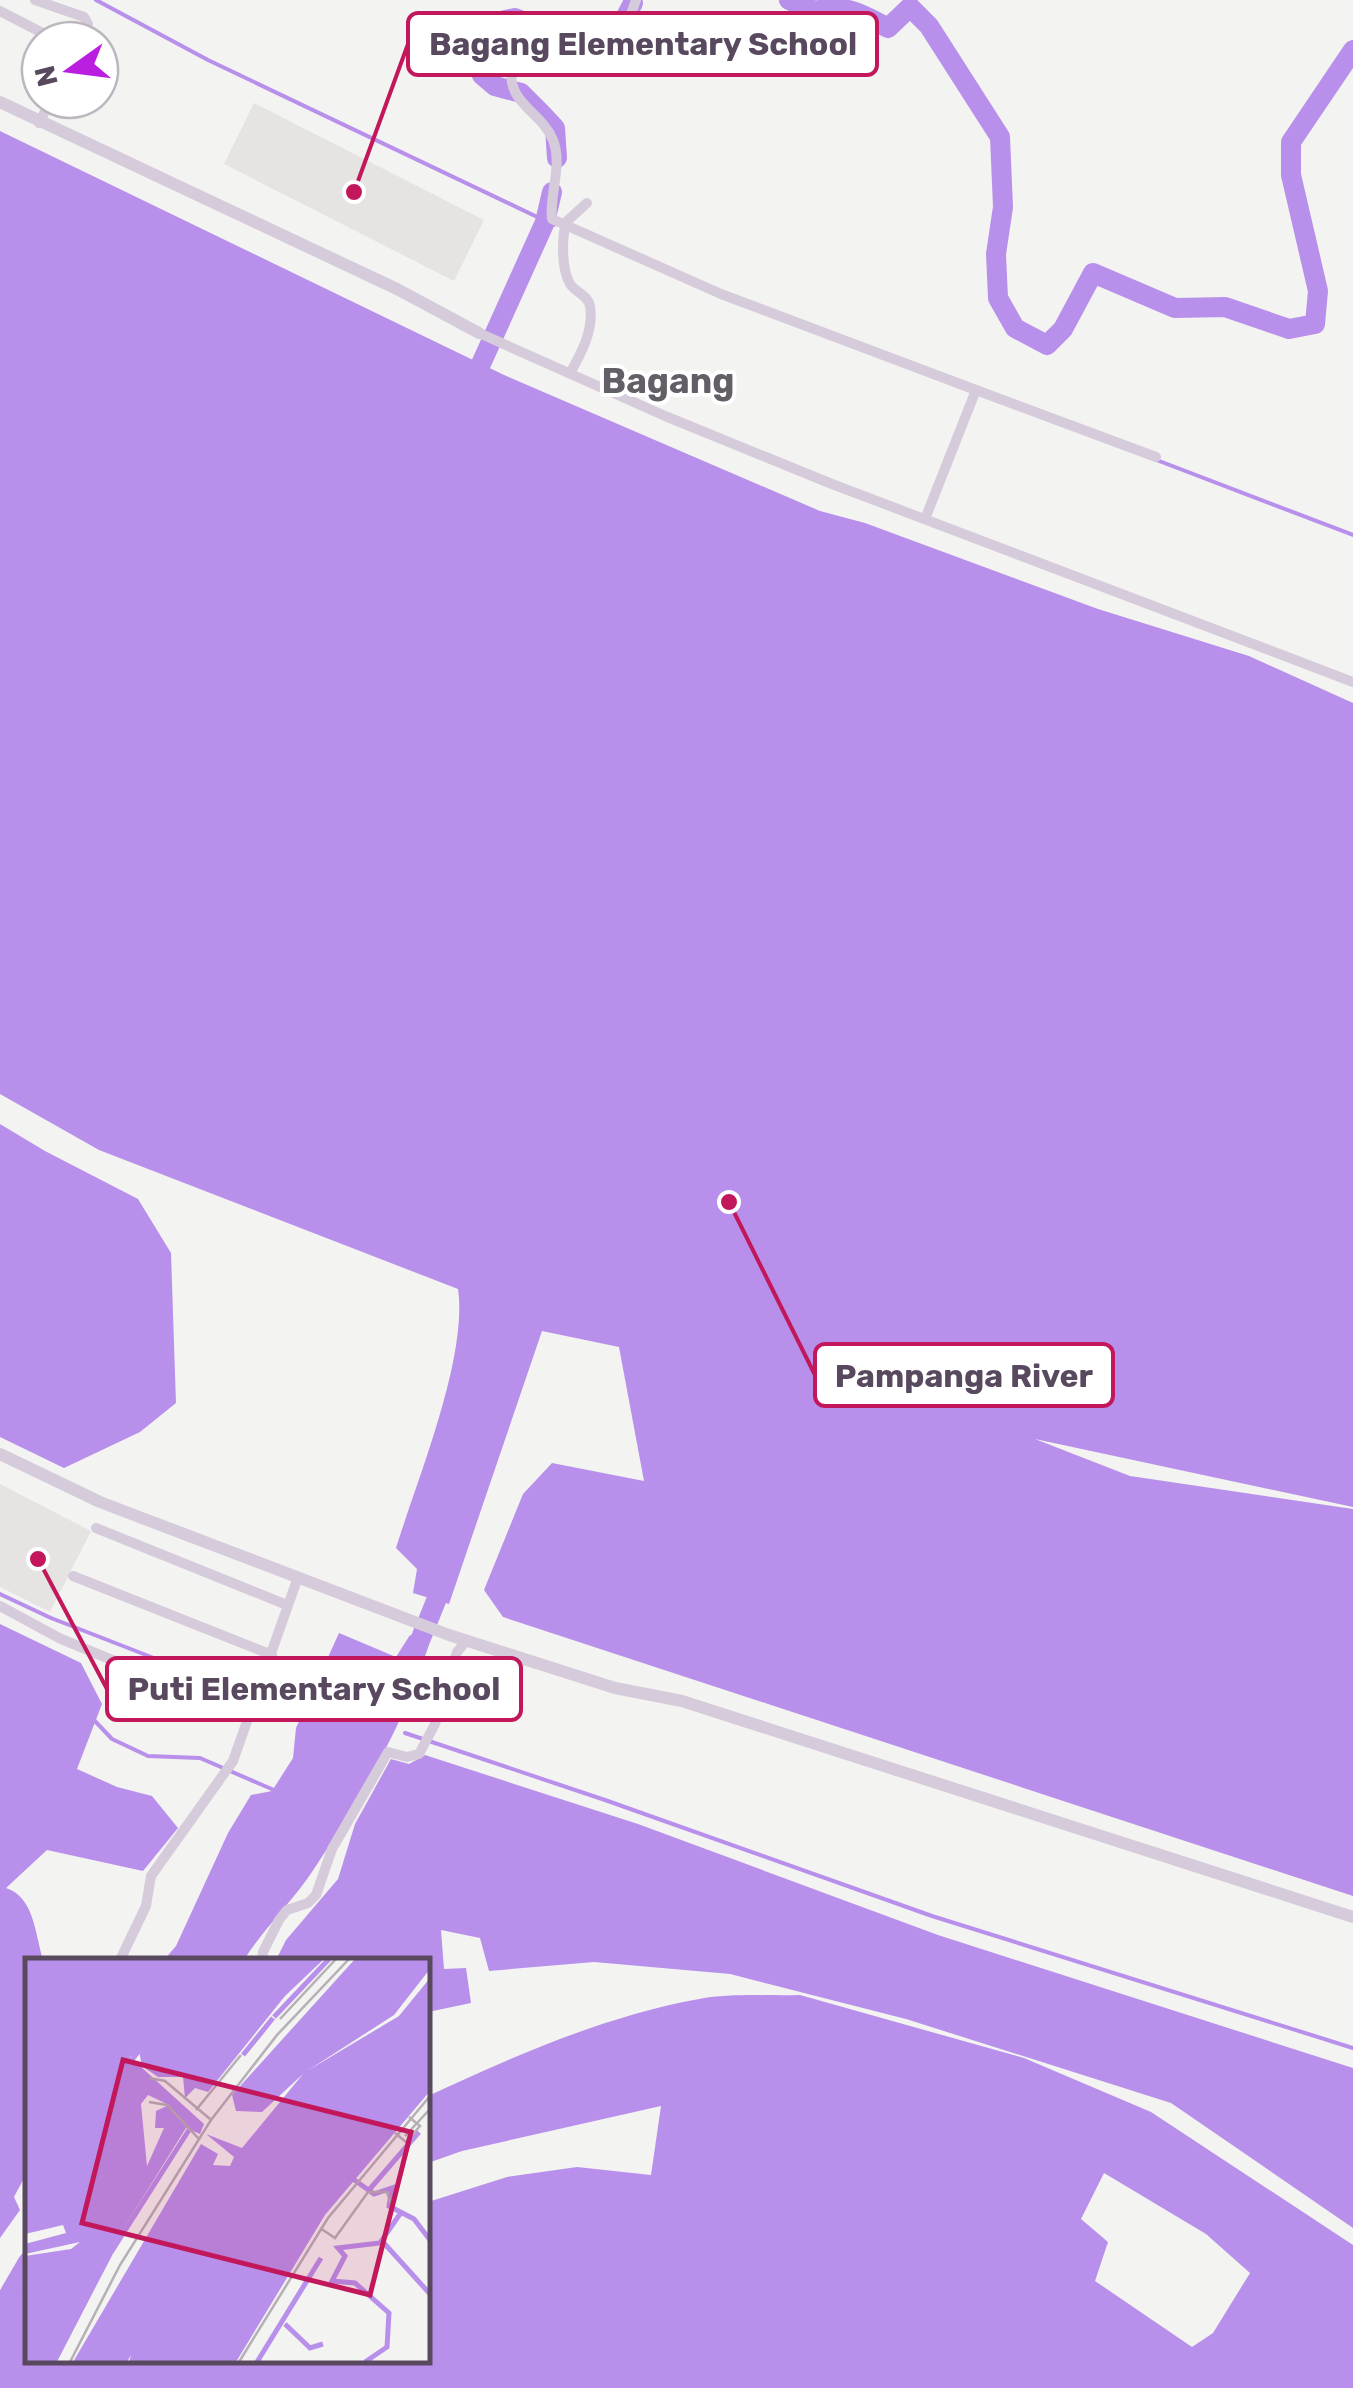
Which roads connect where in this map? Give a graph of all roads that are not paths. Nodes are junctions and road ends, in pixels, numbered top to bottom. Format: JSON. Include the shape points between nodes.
{"nodes":[{"id":1,"x":35,"y":0,"type":"edge"},
{"id":2,"x":636,"y":0,"type":"edge"},
{"id":3,"x":86,"y":20,"type":"edge"},
{"id":4,"x":0,"y":102,"type":"edge"},
{"id":5,"x":40,"y":120,"type":"edge"},
{"id":6,"x":39,"y":123,"type":"junction"},
{"id":7,"x":588,"y":203,"type":"dead end"},
{"id":8,"x":565,"y":226,"type":"junction"},
{"id":9,"x":479,"y":333,"type":"joint"},
{"id":10,"x":570,"y":373,"type":"junction"},
{"id":11,"x":974,"y":396,"type":"junction"},
{"id":12,"x":1156,"y":458,"type":"dead end"},
{"id":13,"x":925,"y":519,"type":"junction"},
{"id":14,"x":1353,"y":682,"type":"edge"},
{"id":15,"x":0,"y":1454,"type":"edge"},
{"id":16,"x":96,"y":1528,"type":"dead end"},
{"id":17,"x":73,"y":1576,"type":"dead end"},
{"id":18,"x":297,"y":1580,"type":"junction"},
{"id":19,"x":287,"y":1605,"type":"junction"},
{"id":20,"x":0,"y":1606,"type":"edge"},
{"id":21,"x":466,"y":1641,"type":"junction"},
{"id":22,"x":272,"y":1655,"type":"junction"},
{"id":23,"x":248,"y":1716,"type":"junction"},
{"id":24,"x":1353,"y":1916,"type":"edge"},
{"id":25,"x":121,"y":1958,"type":"edge"},
{"id":26,"x":262,"y":1958,"type":"edge"}],
"edges":[{"from":1,"to":3,"type":"street"},
{"from":2,"to":8,"type":"street","via":[[623,32],[603,54],[512,68],[517,98],[553,140],[551,218]]},
{"from":4,"to":6,"type":"street"},
{"from":5,"to":6,"type":"street"},
{"from":6,"to":9,"type":"street"},
{"from":7,"to":8,"type":"street"},
{"from":8,"to":10,"type":"street","via":[[568,279],[590,312],[584,348]]},
{"from":8,"to":11,"type":"street"},
{"from":9,"to":10,"type":"street"},
{"from":10,"to":13,"type":"street"},
{"from":11,"to":12,"type":"street"},
{"from":11,"to":13,"type":"street"},
{"from":13,"to":14,"type":"street"},
{"from":15,"to":18,"type":"street","via":[[100,1502]]},
{"from":16,"to":19,"type":"street"},
{"from":17,"to":22,"type":"street"},
{"from":18,"to":19,"type":"street"},
{"from":18,"to":21,"type":"street"},
{"from":19,"to":22,"type":"street"},
{"from":20,"to":23,"type":"street","via":[[61,1639]]},
{"from":21,"to":24,"type":"street","via":[[615,1688],[682,1700]]},
{"from":21,"to":26,"type":"street","via":[[419,1754],[388,1752],[332,1849],[316,1894],[287,1910]]},
{"from":22,"to":23,"type":"street"},
{"from":23,"to":25,"type":"street","via":[[233,1761],[151,1876],[146,1906]]}]}
